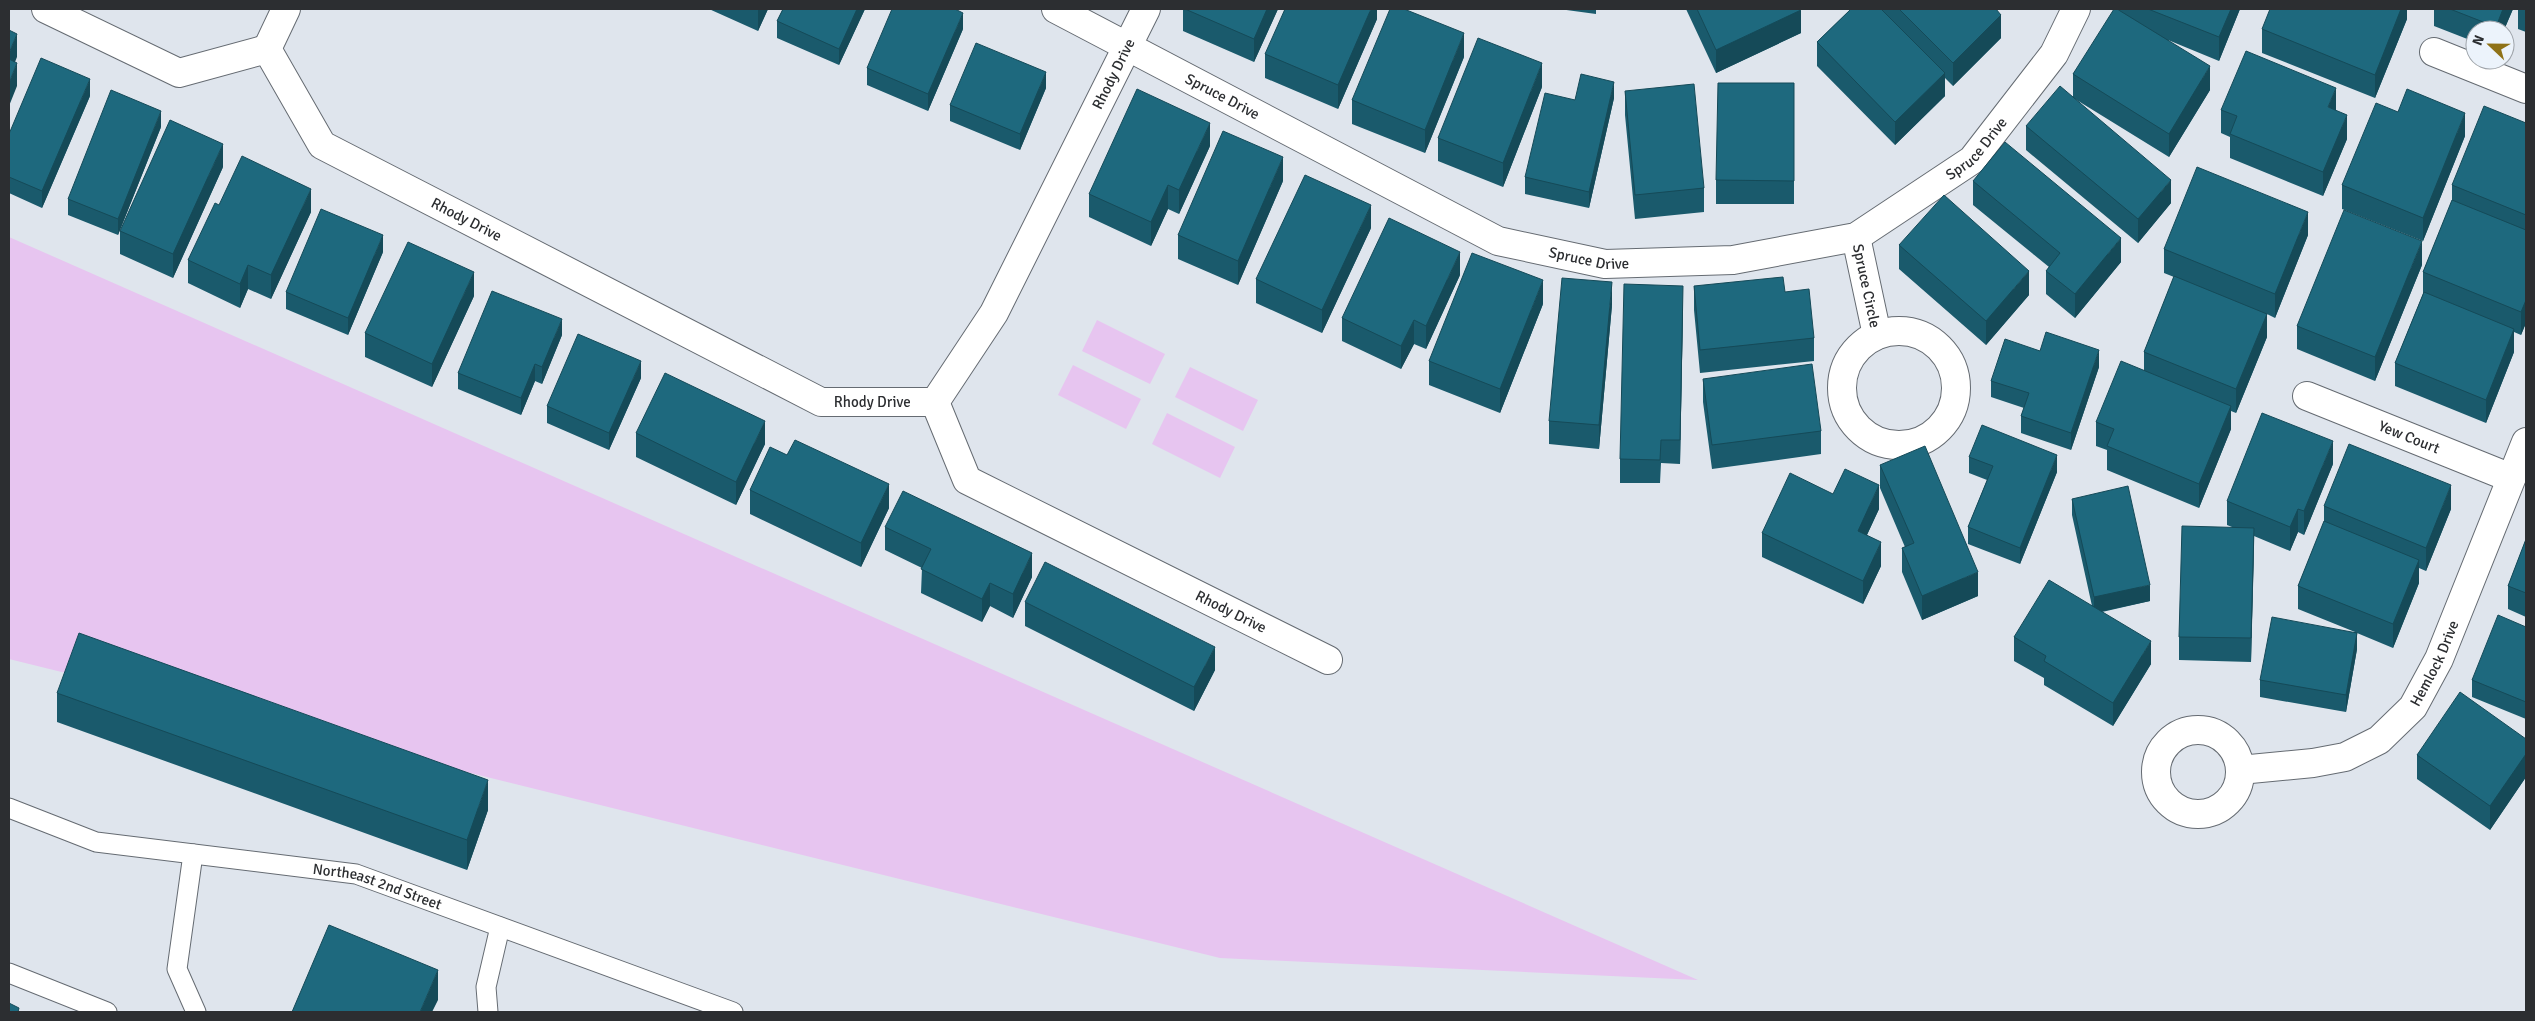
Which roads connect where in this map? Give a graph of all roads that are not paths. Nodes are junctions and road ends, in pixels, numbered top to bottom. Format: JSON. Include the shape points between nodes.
{"nodes":[{"id":1,"x":46,"y":9,"type":"edge"},
{"id":2,"x":286,"y":9,"type":"edge"},
{"id":3,"x":1056,"y":9,"type":"edge"},
{"id":4,"x":1146,"y":9,"type":"edge"},
{"id":5,"x":2076,"y":9,"type":"edge"},
{"id":6,"x":1129,"y":47,"type":"junction"},
{"id":7,"x":267,"y":49,"type":"junction"},
{"id":8,"x":2434,"y":52,"type":"dead end"},
{"id":9,"x":2526,"y":89,"type":"edge"},
{"id":10,"x":1856,"y":237,"type":"junction"},
{"id":11,"x":1877,"y":335,"type":"junction"},
{"id":12,"x":2307,"y":396,"type":"dead end"},
{"id":13,"x":936,"y":402,"type":"junction"},
{"id":14,"x":2526,"y":442,"type":"edge"},
{"id":15,"x":2511,"y":478,"type":"junction"},
{"id":16,"x":1328,"y":660,"type":"dead end"},
{"id":17,"x":2240,"y":770,"type":"dead end"},
{"id":18,"x":9,"y":808,"type":"edge"},
{"id":19,"x":193,"y":854,"type":"junction"},
{"id":20,"x":500,"y":927,"type":"junction"},
{"id":21,"x":9,"y":973,"type":"edge"},
{"id":22,"x":107,"y":1012,"type":"edge"},
{"id":23,"x":196,"y":1012,"type":"edge"},
{"id":24,"x":488,"y":1012,"type":"edge"},
{"id":25,"x":733,"y":1012,"type":"edge"}],
"edges":[{"from":1,"to":7,"type":"street","via":[[179,72]]},
{"from":2,"to":7,"type":"street"},
{"from":3,"to":6,"type":"street","name":"Spruce Drive"},
{"from":4,"to":6,"type":"street","name":"Rhody Drive"},
{"from":5,"to":10,"type":"street","name":"Spruce Drive","via":[[2054,54],[1972,160]]},
{"from":6,"to":10,"type":"street","name":"Spruce Drive","via":[[1498,241],[1605,264],[1733,260]]},
{"from":6,"to":13,"type":"street","name":"Rhody Drive","via":[[994,313]]},
{"from":7,"to":13,"type":"street","name":"Rhody Drive","via":[[322,145],[821,402]]},
{"from":8,"to":9,"type":"street"},
{"from":10,"to":11,"type":"street","name":"Spruce Circle"},
{"from":11,"to":11,"type":"street","name":"Spruce Circle","via":[[1861,346],[1849,361],[1843,380],[1843,399],[1850,417],[1862,432],[1879,442],[1898,446],[1916,443],[1933,435],[1946,422],[1954,405],[1956,386],[1953,369],[1931,340],[1914,333],[1896,331]]},
{"from":12,"to":15,"type":"street","name":"Yew Court"},
{"from":13,"to":16,"type":"street","name":"Rhody Drive","via":[[967,480]]},
{"from":14,"to":15,"type":"street","name":"Hemlock Drive"},
{"from":15,"to":17,"type":"street","name":"Hemlock Drive","via":[[2439,659],[2413,707],[2379,740],[2345,757]]},
{"from":18,"to":19,"type":"lane","name":"Northeast 2nd Street","via":[[96,842]]},
{"from":19,"to":20,"type":"lane","name":"Northeast 2nd Street","via":[[356,874]]},
{"from":19,"to":23,"type":"lane","via":[[177,969]]},
{"from":20,"to":24,"type":"lane","via":[[486,987]]},
{"from":20,"to":25,"type":"lane","name":"Northeast 2nd Street"},
{"from":21,"to":22,"type":"lane"}]}
